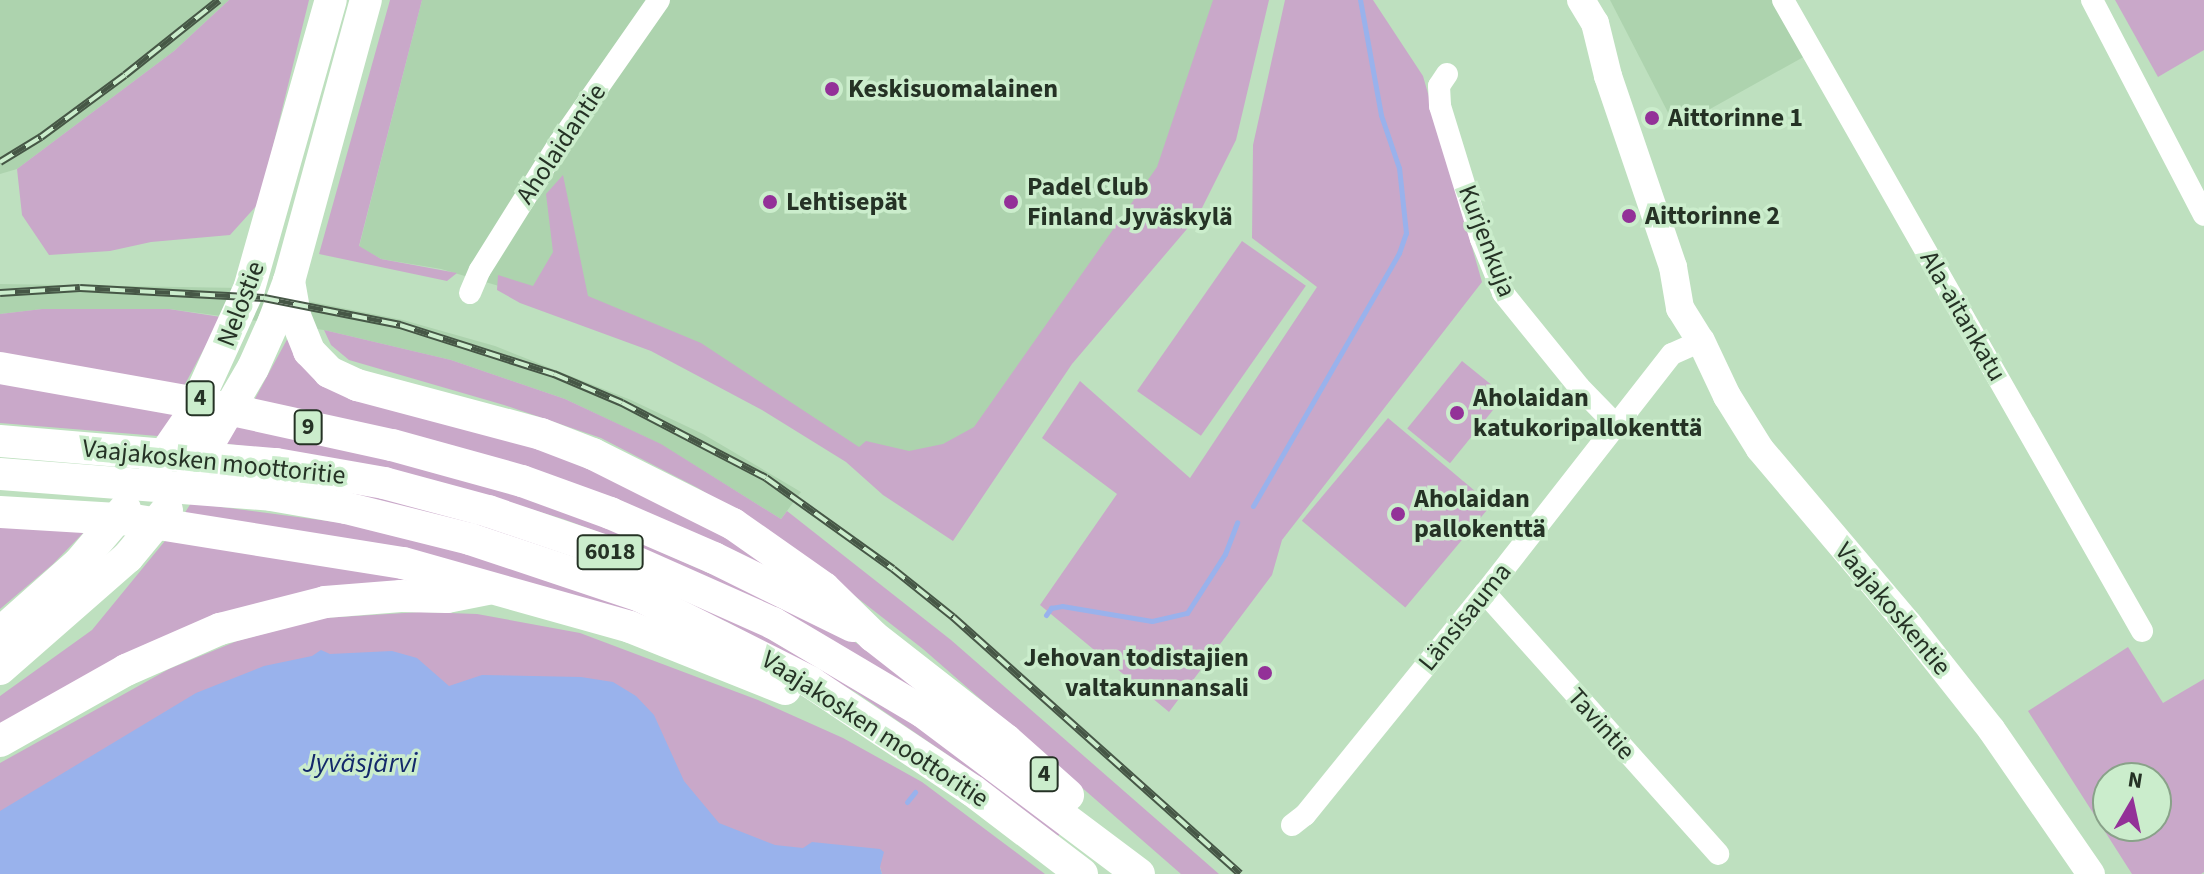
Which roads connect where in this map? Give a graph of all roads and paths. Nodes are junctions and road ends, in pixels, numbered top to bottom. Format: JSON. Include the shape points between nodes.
{"nodes":[{"id":1,"x":331,"y":0,"type":"edge"},
{"id":2,"x":366,"y":0,"type":"edge"},
{"id":3,"x":659,"y":0,"type":"edge"},
{"id":4,"x":1573,"y":0,"type":"edge"},
{"id":5,"x":1581,"y":0,"type":"edge"},
{"id":6,"x":1783,"y":0,"type":"edge"},
{"id":7,"x":2092,"y":0,"type":"edge"},
{"id":8,"x":1447,"y":74,"type":"dead end"},
{"id":9,"x":1608,"y":76,"type":"junction"},
{"id":10,"x":2204,"y":215,"type":"edge"},
{"id":11,"x":289,"y":281,"type":"junction"},
{"id":12,"x":470,"y":293,"type":"dead end"},
{"id":13,"x":1701,"y":341,"type":"junction"},
{"id":14,"x":0,"y":368,"type":"edge"},
{"id":15,"x":1615,"y":424,"type":"junction"},
{"id":16,"x":0,"y":441,"type":"edge"},
{"id":17,"x":0,"y":474,"type":"edge"},
{"id":18,"x":0,"y":512,"type":"edge"},
{"id":19,"x":494,"y":588,"type":"junction"},
{"id":20,"x":1485,"y":593,"type":"junction"},
{"id":21,"x":2142,"y":631,"type":"dead end"},
{"id":22,"x":0,"y":633,"type":"edge"},
{"id":23,"x":873,"y":636,"type":"junction"},
{"id":24,"x":0,"y":669,"type":"edge"},
{"id":25,"x":874,"y":723,"type":"junction"},
{"id":26,"x":0,"y":741,"type":"edge"},
{"id":27,"x":1292,"y":825,"type":"dead end"},
{"id":28,"x":1718,"y":854,"type":"dead end"},
{"id":29,"x":1082,"y":874,"type":"edge"},
{"id":30,"x":1139,"y":874,"type":"edge"},
{"id":31,"x":1146,"y":874,"type":"edge"},
{"id":32,"x":2091,"y":874,"type":"edge"}],
"edges":[{"from":1,"to":22,"type":"highway","name":"Nelostie","number":"4","via":[[249,289],[191,416],[133,500],[79,563]]},
{"from":2,"to":11,"type":"highway","name":"Nelostie","number":"4"},
{"from":3,"to":12,"type":"street","name":"Aholaidantie","via":[[536,179]]},
{"from":4,"to":9,"type":"main road","name":"Vaajakoskentie","via":[[1580,29]]},
{"from":5,"to":9,"type":"main road","name":"Vaajakoskentie","via":[[1595,23]]},
{"from":6,"to":21,"type":"street","name":"Ala-aitankatu"},
{"from":7,"to":10,"type":"street"},
{"from":8,"to":15,"type":"street","name":"Kurjenkuja","via":[[1439,86],[1440,106],[1503,293]]},
{"from":9,"to":13,"type":"main road","name":"Vaajakoskentie","via":[[1673,267],[1695,302]]},
{"from":11,"to":23,"type":"highway","number":"4","via":[[309,351],[329,372],[357,385],[541,434],[673,492],[780,555],[824,588]]},
{"from":11,"to":24,"type":"highway","name":"Nelostie","number":"4","via":[[253,368],[170,507],[128,557]]},
{"from":13,"to":15,"type":"street","name":"Länsisauma","via":[[1672,354]]},
{"from":13,"to":32,"type":"main road","name":"Vaajakoskentie","via":[[1760,449],[1991,729]]},
{"from":14,"to":23,"type":"highway","number":"9","via":[[229,409],[522,481],[714,558]]},
{"from":15,"to":20,"type":"street","name":"Länsisauma"},
{"from":16,"to":30,"type":"highway","name":"Vaajakosken moottoritie","number":"6018","via":[[276,464],[384,483],[488,511],[629,559],[773,623],[923,712]]},
{"from":17,"to":25,"type":"highway","name":"Vaajakosken moottoritie","number":"6018","via":[[271,495],[470,539],[683,616],[810,682]]},
{"from":18,"to":19,"type":"highway","number":"4","via":[[217,531],[403,563]]},
{"from":19,"to":25,"type":"highway","number":"4","via":[[675,642]]},
{"from":19,"to":26,"type":"highway","via":[[447,597],[325,602],[220,629],[126,670]]},
{"from":20,"to":27,"type":"street","name":"Länsisauma"},
{"from":20,"to":28,"type":"street","name":"Tavintie"},
{"from":23,"to":31,"type":"highway","number":"4","via":[[1006,740]]},
{"from":25,"to":29,"type":"highway","name":"Vaajakosken moottoritie","number":"4"}]}
